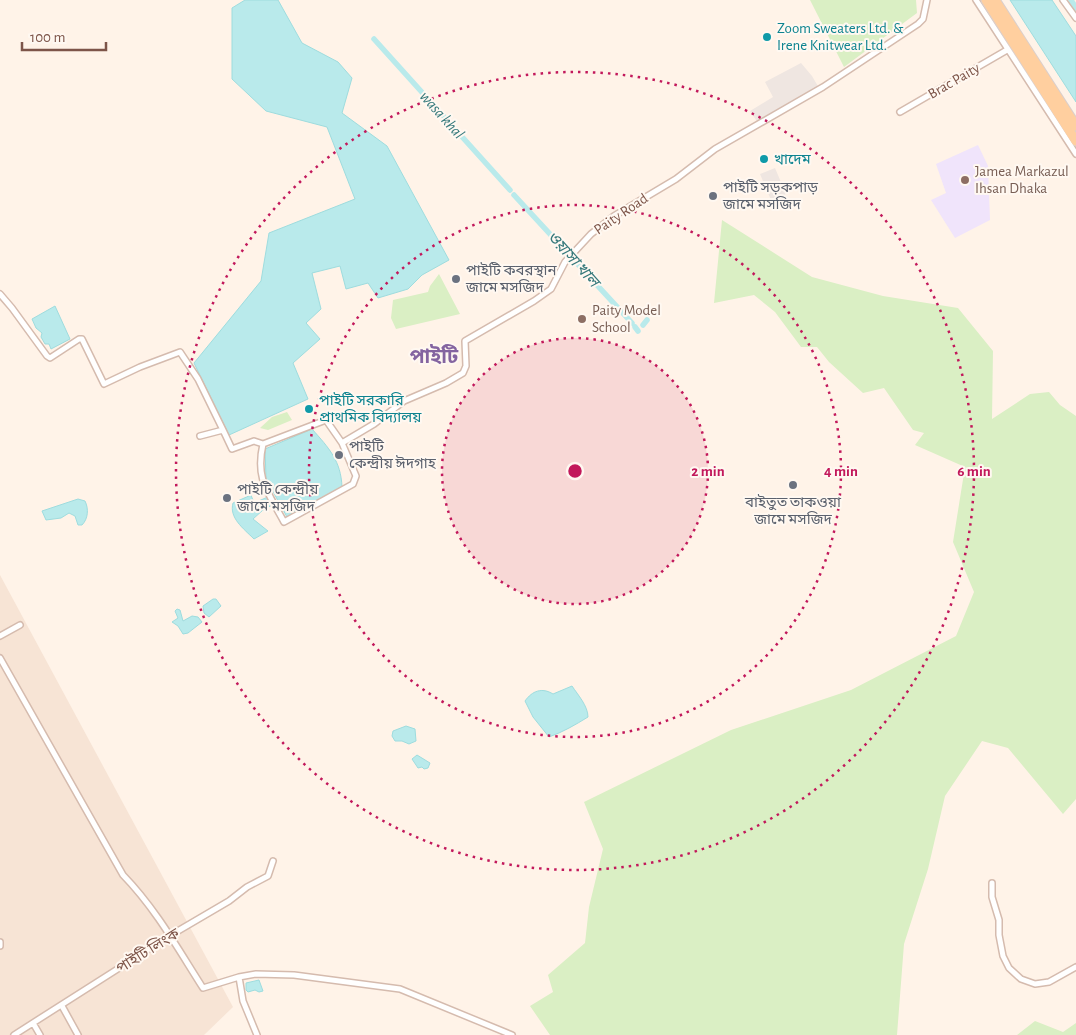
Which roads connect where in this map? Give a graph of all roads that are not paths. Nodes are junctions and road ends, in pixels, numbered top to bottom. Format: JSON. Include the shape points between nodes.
{"nodes":[{"id":1,"x":927,"y":0,"type":"edge"},
{"id":2,"x":976,"y":0,"type":"edge"},
{"id":3,"x":986,"y":0,"type":"edge"},
{"id":4,"x":995,"y":0,"type":"edge"},
{"id":5,"x":1063,"y":0,"type":"edge"},
{"id":6,"x":1076,"y":18,"type":"edge"},
{"id":7,"x":1007,"y":50,"type":"junction"},
{"id":8,"x":900,"y":112,"type":"dead end"},
{"id":9,"x":1076,"y":126,"type":"edge"},
{"id":10,"x":1076,"y":141,"type":"edge"},
{"id":11,"x":1076,"y":154,"type":"edge"},
{"id":12,"x":0,"y":294,"type":"edge"},
{"id":13,"x":224,"y":430,"type":"junction"},
{"id":14,"x":200,"y":436,"type":"dead end"},
{"id":15,"x":342,"y":443,"type":"junction"},
{"id":16,"x":263,"y":444,"type":"junction"},
{"id":17,"x":20,"y":625,"type":"dead end"},
{"id":18,"x":0,"y":636,"type":"edge"},
{"id":19,"x":0,"y":658,"type":"edge"},
{"id":20,"x":273,"y":861,"type":"dead end"},
{"id":21,"x":992,"y":883,"type":"dead end"},
{"id":22,"x":171,"y":935,"type":"junction"},
{"id":23,"x":1076,"y":967,"type":"edge"},
{"id":24,"x":239,"y":977,"type":"junction"},
{"id":25,"x":62,"y":1006,"type":"junction"},
{"id":26,"x":33,"y":1023,"type":"junction"},
{"id":27,"x":14,"y":1035,"type":"edge"},
{"id":28,"x":40,"y":1035,"type":"edge"},
{"id":29,"x":78,"y":1035,"type":"edge"},
{"id":30,"x":257,"y":1035,"type":"edge"},
{"id":31,"x":512,"y":1035,"type":"edge"}],
"edges":[{"from":1,"to":15,"type":"street","name":"Paity Road","via":[[923,19],[918,24],[823,87],[715,149],[676,179],[614,216],[591,234],[564,262],[551,289],[465,341],[466,366],[463,373],[404,401]]},
{"from":2,"to":7,"type":"street"},
{"from":3,"to":10,"type":"main road"},
{"from":4,"to":9,"type":"main road"},
{"from":5,"to":6,"type":"street"},
{"from":7,"to":8,"type":"street","name":"Brac Paity"},
{"from":7,"to":11,"type":"street"},
{"from":12,"to":13,"type":"street","via":[[50,358],[82,339],[104,384],[180,352]]},
{"from":13,"to":14,"type":"street"},
{"from":13,"to":16,"type":"street","via":[[232,449],[254,441]]},
{"from":15,"to":16,"type":"street","via":[[326,420]]},
{"from":15,"to":16,"type":"street","via":[[356,476],[353,484],[284,522],[261,480]]},
{"from":17,"to":18,"type":"street"},
{"from":19,"to":22,"type":"street","via":[[123,875]]},
{"from":20,"to":22,"type":"street","name":"পাইটি লিংক","via":[[268,876]]},
{"from":21,"to":23,"type":"street","via":[[1003,956],[1009,968],[1021,979],[1035,984],[1049,982]]},
{"from":22,"to":24,"type":"street","via":[[203,988]]},
{"from":22,"to":25,"type":"street","name":"পাইটি লিংক"},
{"from":24,"to":30,"type":"street","via":[[243,1001]]},
{"from":24,"to":31,"type":"street","via":[[294,975],[400,989]]},
{"from":25,"to":26,"type":"street","name":"পাইটি লিংক"},
{"from":25,"to":29,"type":"street"},
{"from":26,"to":27,"type":"street","name":"পাইটি লিংক"},
{"from":26,"to":28,"type":"street"}]}
